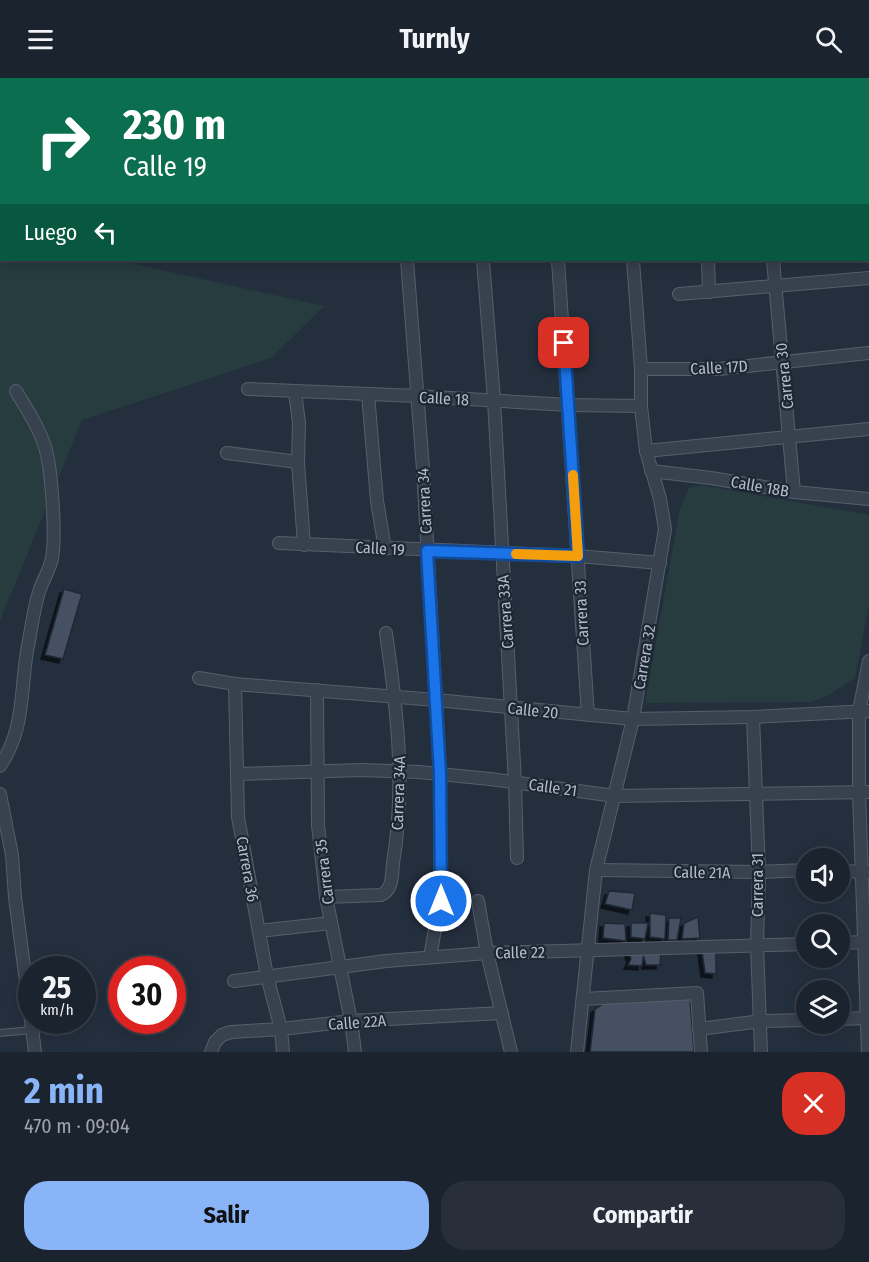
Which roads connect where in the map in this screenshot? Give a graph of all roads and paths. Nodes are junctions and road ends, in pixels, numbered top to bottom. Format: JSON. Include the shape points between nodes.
{"nodes":[{"id":1,"x":407,"y":261,"type":"edge"},
{"id":2,"x":483,"y":261,"type":"edge"},
{"id":3,"x":558,"y":261,"type":"edge"},
{"id":4,"x":633,"y":261,"type":"edge"},
{"id":5,"x":708,"y":261,"type":"edge"},
{"id":6,"x":773,"y":261,"type":"edge"},
{"id":7,"x":869,"y":278,"type":"edge"},
{"id":8,"x":774,"y":286,"type":"junction"},
{"id":9,"x":709,"y":292,"type":"junction"},
{"id":10,"x":679,"y":294,"type":"dead end"},
{"id":11,"x":869,"y":353,"type":"edge"},
{"id":12,"x":782,"y":362,"type":"junction"},
{"id":13,"x":641,"y":369,"type":"junction"},
{"id":14,"x":248,"y":389,"type":"dead end"},
{"id":15,"x":16,"y":391,"type":"dead end"},
{"id":16,"x":295,"y":392,"type":"junction"},
{"id":17,"x":368,"y":394,"type":"junction"},
{"id":18,"x":417,"y":396,"type":"junction"},
{"id":19,"x":494,"y":400,"type":"junction"},
{"id":20,"x":569,"y":405,"type":"junction"},
{"id":21,"x":641,"y":406,"type":"junction"},
{"id":22,"x":869,"y":429,"type":"edge"},
{"id":23,"x":790,"y":436,"type":"junction"},
{"id":24,"x":646,"y":451,"type":"junction"},
{"id":25,"x":227,"y":453,"type":"dead end"},
{"id":26,"x":298,"y":462,"type":"junction"},
{"id":27,"x":651,"y":471,"type":"junction"},
{"id":28,"x":794,"y":492,"type":"junction"},
{"id":29,"x":869,"y":500,"type":"edge"},
{"id":30,"x":279,"y":543,"type":"dead end"},
{"id":31,"x":304,"y":545,"type":"junction"},
{"id":32,"x":385,"y":549,"type":"junction"},
{"id":33,"x":427,"y":551,"type":"junction"},
{"id":34,"x":501,"y":554,"type":"junction"},
{"id":35,"x":578,"y":556,"type":"junction"},
{"id":36,"x":660,"y":563,"type":"junction"},
{"id":37,"x":386,"y":633,"type":"dead end"},
{"id":38,"x":869,"y":661,"type":"edge"},
{"id":39,"x":199,"y":678,"type":"dead end"},
{"id":40,"x":235,"y":684,"type":"junction"},
{"id":41,"x":317,"y":690,"type":"junction"},
{"id":42,"x":395,"y":697,"type":"junction"},
{"id":43,"x":436,"y":700,"type":"junction"},
{"id":44,"x":511,"y":708,"type":"junction"},
{"id":45,"x":864,"y":711,"type":"edge"},
{"id":46,"x":588,"y":716,"type":"junction"},
{"id":47,"x":753,"y":717,"type":"junction"},
{"id":48,"x":633,"y":719,"type":"junction"},
{"id":49,"x":0,"y":766,"type":"edge"},
{"id":50,"x":318,"y":772,"type":"junction"},
{"id":51,"x":401,"y":772,"type":"junction"},
{"id":52,"x":440,"y":773,"type":"junction"},
{"id":53,"x":237,"y":774,"type":"junction"},
{"id":54,"x":516,"y":782,"type":"junction"},
{"id":55,"x":864,"y":793,"type":"edge"},
{"id":56,"x":0,"y":794,"type":"edge"},
{"id":57,"x":756,"y":794,"type":"junction"},
{"id":58,"x":615,"y":796,"type":"junction"},
{"id":59,"x":517,"y":858,"type":"dead end"},
{"id":60,"x":596,"y":870,"type":"junction"},
{"id":61,"x":796,"y":870,"type":"edge"},
{"id":62,"x":759,"y":872,"type":"junction"},
{"id":63,"x":850,"y":872,"type":"edge"},
{"id":64,"x":866,"y":872,"type":"edge"},
{"id":65,"x":326,"y":897,"type":"junction"},
{"id":66,"x":478,"y":901,"type":"dead end"},
{"id":67,"x":331,"y":923,"type":"junction"},
{"id":68,"x":260,"y":931,"type":"junction"},
{"id":69,"x":865,"y":942,"type":"junction"},
{"id":70,"x":850,"y":943,"type":"edge"},
{"id":71,"x":796,"y":944,"type":"edge"},
{"id":72,"x":757,"y":945,"type":"junction"},
{"id":73,"x":589,"y":951,"type":"junction"},
{"id":74,"x":486,"y":953,"type":"junction"},
{"id":75,"x":23,"y":956,"type":"edge"},
{"id":76,"x":430,"y":957,"type":"junction"},
{"id":77,"x":340,"y":969,"type":"junction"},
{"id":78,"x":267,"y":976,"type":"junction"},
{"id":79,"x":234,"y":981,"type":"dead end"},
{"id":80,"x":583,"y":999,"type":"junction"},
{"id":81,"x":502,"y":1013,"type":"junction"},
{"id":82,"x":866,"y":1018,"type":"junction"},
{"id":83,"x":850,"y":1019,"type":"edge"},
{"id":84,"x":796,"y":1020,"type":"edge"},
{"id":85,"x":351,"y":1021,"type":"junction"},
{"id":86,"x":761,"y":1021,"type":"junction"},
{"id":87,"x":281,"y":1029,"type":"junction"},
{"id":88,"x":699,"y":1029,"type":"junction"},
{"id":89,"x":18,"y":1031,"type":"edge"},
{"id":90,"x":0,"y":1033,"type":"edge"},
{"id":91,"x":33,"y":1034,"type":"edge"},
{"id":92,"x":213,"y":1047,"type":"edge"},
{"id":93,"x":35,"y":1052,"type":"edge"},
{"id":94,"x":283,"y":1052,"type":"edge"},
{"id":95,"x":355,"y":1052,"type":"edge"},
{"id":96,"x":511,"y":1052,"type":"edge"},
{"id":97,"x":577,"y":1052,"type":"edge"},
{"id":98,"x":701,"y":1052,"type":"edge"},
{"id":99,"x":761,"y":1052,"type":"edge"},
{"id":100,"x":868,"y":1052,"type":"edge"}],
"edges":[{"from":1,"to":18,"type":"street","name":"Carrera 34"},
{"from":2,"to":19,"type":"street","name":"Carrera 33A"},
{"from":3,"to":20,"type":"street","name":"Carrera 33"},
{"from":4,"to":13,"type":"street","name":"Carrera 32"},
{"from":5,"to":9,"type":"street"},
{"from":6,"to":8,"type":"street","name":"Carrera 30"},
{"from":7,"to":8,"type":"street"},
{"from":8,"to":9,"type":"street"},
{"from":8,"to":12,"type":"street","name":"Carrera 30"},
{"from":9,"to":10,"type":"street"},
{"from":11,"to":12,"type":"street","name":"Calle 17D"},
{"from":12,"to":13,"type":"street","name":"Calle 17D","via":[[719,369]]},
{"from":12,"to":23,"type":"street","name":"Carrera 30"},
{"from":13,"to":21,"type":"street","name":"Carrera 32"},
{"from":14,"to":16,"type":"street","name":"Calle 18"},
{"from":15,"to":49,"type":"street","via":[[45,445],[53,541],[27,653],[18,724],[12,747]]},
{"from":16,"to":17,"type":"street","name":"Calle 18"},
{"from":16,"to":26,"type":"street"},
{"from":17,"to":18,"type":"street","name":"Calle 18"},
{"from":17,"to":32,"type":"street"},
{"from":18,"to":19,"type":"street","name":"Calle 18"},
{"from":18,"to":33,"type":"street","name":"Carrera 34"},
{"from":19,"to":20,"type":"street","name":"Calle 18"},
{"from":19,"to":34,"type":"street","name":"Carrera 33A"},
{"from":20,"to":21,"type":"street","name":"Calle 18"},
{"from":20,"to":35,"type":"street","name":"Carrera 33"},
{"from":21,"to":24,"type":"street","name":"Carrera 32"},
{"from":22,"to":23,"type":"street"},
{"from":23,"to":24,"type":"street"},
{"from":23,"to":28,"type":"street","name":"Carrera 30"},
{"from":24,"to":27,"type":"street","name":"Carrera 32"},
{"from":25,"to":26,"type":"street"},
{"from":26,"to":31,"type":"street"},
{"from":27,"to":28,"type":"street","name":"Calle 18B"},
{"from":27,"to":36,"type":"street","name":"Carrera 32","via":[[664,529]]},
{"from":28,"to":29,"type":"street","name":"Calle 18B"},
{"from":30,"to":31,"type":"street","name":"Calle 19"},
{"from":31,"to":32,"type":"street","name":"Calle 19"},
{"from":32,"to":33,"type":"street","name":"Calle 19"},
{"from":33,"to":34,"type":"street","name":"Calle 19"},
{"from":33,"to":43,"type":"street","name":"Carrera 34"},
{"from":34,"to":35,"type":"street","name":"Calle 19"},
{"from":34,"to":44,"type":"street","name":"Carrera 33A"},
{"from":35,"to":36,"type":"street","name":"Calle 19"},
{"from":35,"to":46,"type":"street","name":"Carrera 33"},
{"from":36,"to":48,"type":"street","name":"Carrera 32"},
{"from":37,"to":42,"type":"street","name":"Carrera 34A"},
{"from":38,"to":45,"type":"street"},
{"from":39,"to":40,"type":"street","name":"Calle 20"},
{"from":40,"to":41,"type":"street","name":"Calle 20"},
{"from":40,"to":53,"type":"street","name":"Carrera 36"},
{"from":41,"to":42,"type":"street","name":"Calle 20"},
{"from":41,"to":50,"type":"street","name":"Carrera 35"},
{"from":42,"to":43,"type":"street","name":"Calle 20"},
{"from":42,"to":51,"type":"street","name":"Carrera 34A"},
{"from":43,"to":44,"type":"street","name":"Calle 20"},
{"from":43,"to":52,"type":"street","name":"Carrera 34"},
{"from":44,"to":46,"type":"street","name":"Calle 20"},
{"from":44,"to":54,"type":"street","name":"Carrera 33A"},
{"from":45,"to":47,"type":"street","name":"Calle 20"},
{"from":45,"to":55,"type":"street"},
{"from":46,"to":48,"type":"street","name":"Calle 20"},
{"from":47,"to":48,"type":"street","name":"Calle 20"},
{"from":47,"to":57,"type":"street","name":"Carrera 31"},
{"from":48,"to":58,"type":"street","name":"Carrera 32"},
{"from":50,"to":51,"type":"street","name":"Calle 21"},
{"from":50,"to":53,"type":"street","name":"Calle 21"},
{"from":50,"to":65,"type":"street","name":"Carrera 35","via":[[318,825]]},
{"from":51,"to":52,"type":"street","name":"Calle 21"},
{"from":51,"to":65,"type":"street","name":"Carrera 34A","via":[[396,850],[386,893]]},
{"from":52,"to":54,"type":"street","name":"Calle 21"},
{"from":52,"to":76,"type":"street","name":"Carrera 34","via":[[441,901]]},
{"from":53,"to":68,"type":"street","name":"Carrera 36","via":[[238,817]]},
{"from":54,"to":58,"type":"street","name":"Calle 21"},
{"from":54,"to":59,"type":"street","name":"Carrera 33A"},
{"from":55,"to":57,"type":"street","name":"Calle 21"},
{"from":55,"to":64,"type":"street"},
{"from":56,"to":75,"type":"street","via":[[12,855]]},
{"from":57,"to":58,"type":"street","name":"Calle 21"},
{"from":57,"to":62,"type":"street","name":"Carrera 31"},
{"from":58,"to":60,"type":"street","name":"Carrera 32"},
{"from":60,"to":62,"type":"street","name":"Calle 21A"},
{"from":60,"to":73,"type":"street","name":"Carrera 32"},
{"from":61,"to":62,"type":"street","name":"Calle 21A"},
{"from":62,"to":72,"type":"street","name":"Carrera 31"},
{"from":63,"to":64,"type":"street"},
{"from":64,"to":69,"type":"street"},
{"from":65,"to":67,"type":"street","name":"Carrera 35"},
{"from":66,"to":74,"type":"street"},
{"from":67,"to":68,"type":"street"},
{"from":67,"to":77,"type":"street","name":"Carrera 35"},
{"from":68,"to":78,"type":"street","name":"Carrera 36"},
{"from":69,"to":70,"type":"street"},
{"from":69,"to":82,"type":"street"},
{"from":71,"to":72,"type":"street","name":"Calle 22"},
{"from":72,"to":73,"type":"street","name":"Calle 22"},
{"from":72,"to":86,"type":"street","name":"Carrera 31"},
{"from":73,"to":74,"type":"street","name":"Calle 22"},
{"from":73,"to":80,"type":"street","name":"Carrera 32"},
{"from":74,"to":76,"type":"street","name":"Calle 22"},
{"from":74,"to":81,"type":"street"},
{"from":76,"to":77,"type":"street","name":"Calle 22"},
{"from":77,"to":78,"type":"street","name":"Calle 22"},
{"from":77,"to":85,"type":"street","name":"Carrera 35"},
{"from":78,"to":79,"type":"street","name":"Calle 22"},
{"from":78,"to":87,"type":"street","name":"Carrera 36"},
{"from":80,"to":88,"type":"street","via":[[697,993]]},
{"from":80,"to":97,"type":"street","name":"Carrera 32"},
{"from":81,"to":85,"type":"street","name":"Calle 22A"},
{"from":81,"to":96,"type":"street"},
{"from":82,"to":83,"type":"street"},
{"from":82,"to":100,"type":"street"},
{"from":84,"to":86,"type":"street"},
{"from":85,"to":87,"type":"street","name":"Calle 22A"},
{"from":85,"to":95,"type":"street","name":"Carrera 35"},
{"from":86,"to":88,"type":"street"},
{"from":86,"to":99,"type":"street","name":"Carrera 31"},
{"from":87,"to":92,"type":"street","name":"Calle 22A","via":[[231,1032],[222,1035]]},
{"from":87,"to":94,"type":"street","name":"Carrera 36"},
{"from":88,"to":98,"type":"street"},
{"from":89,"to":90,"type":"lane"},
{"from":91,"to":93,"type":"street"}]}
